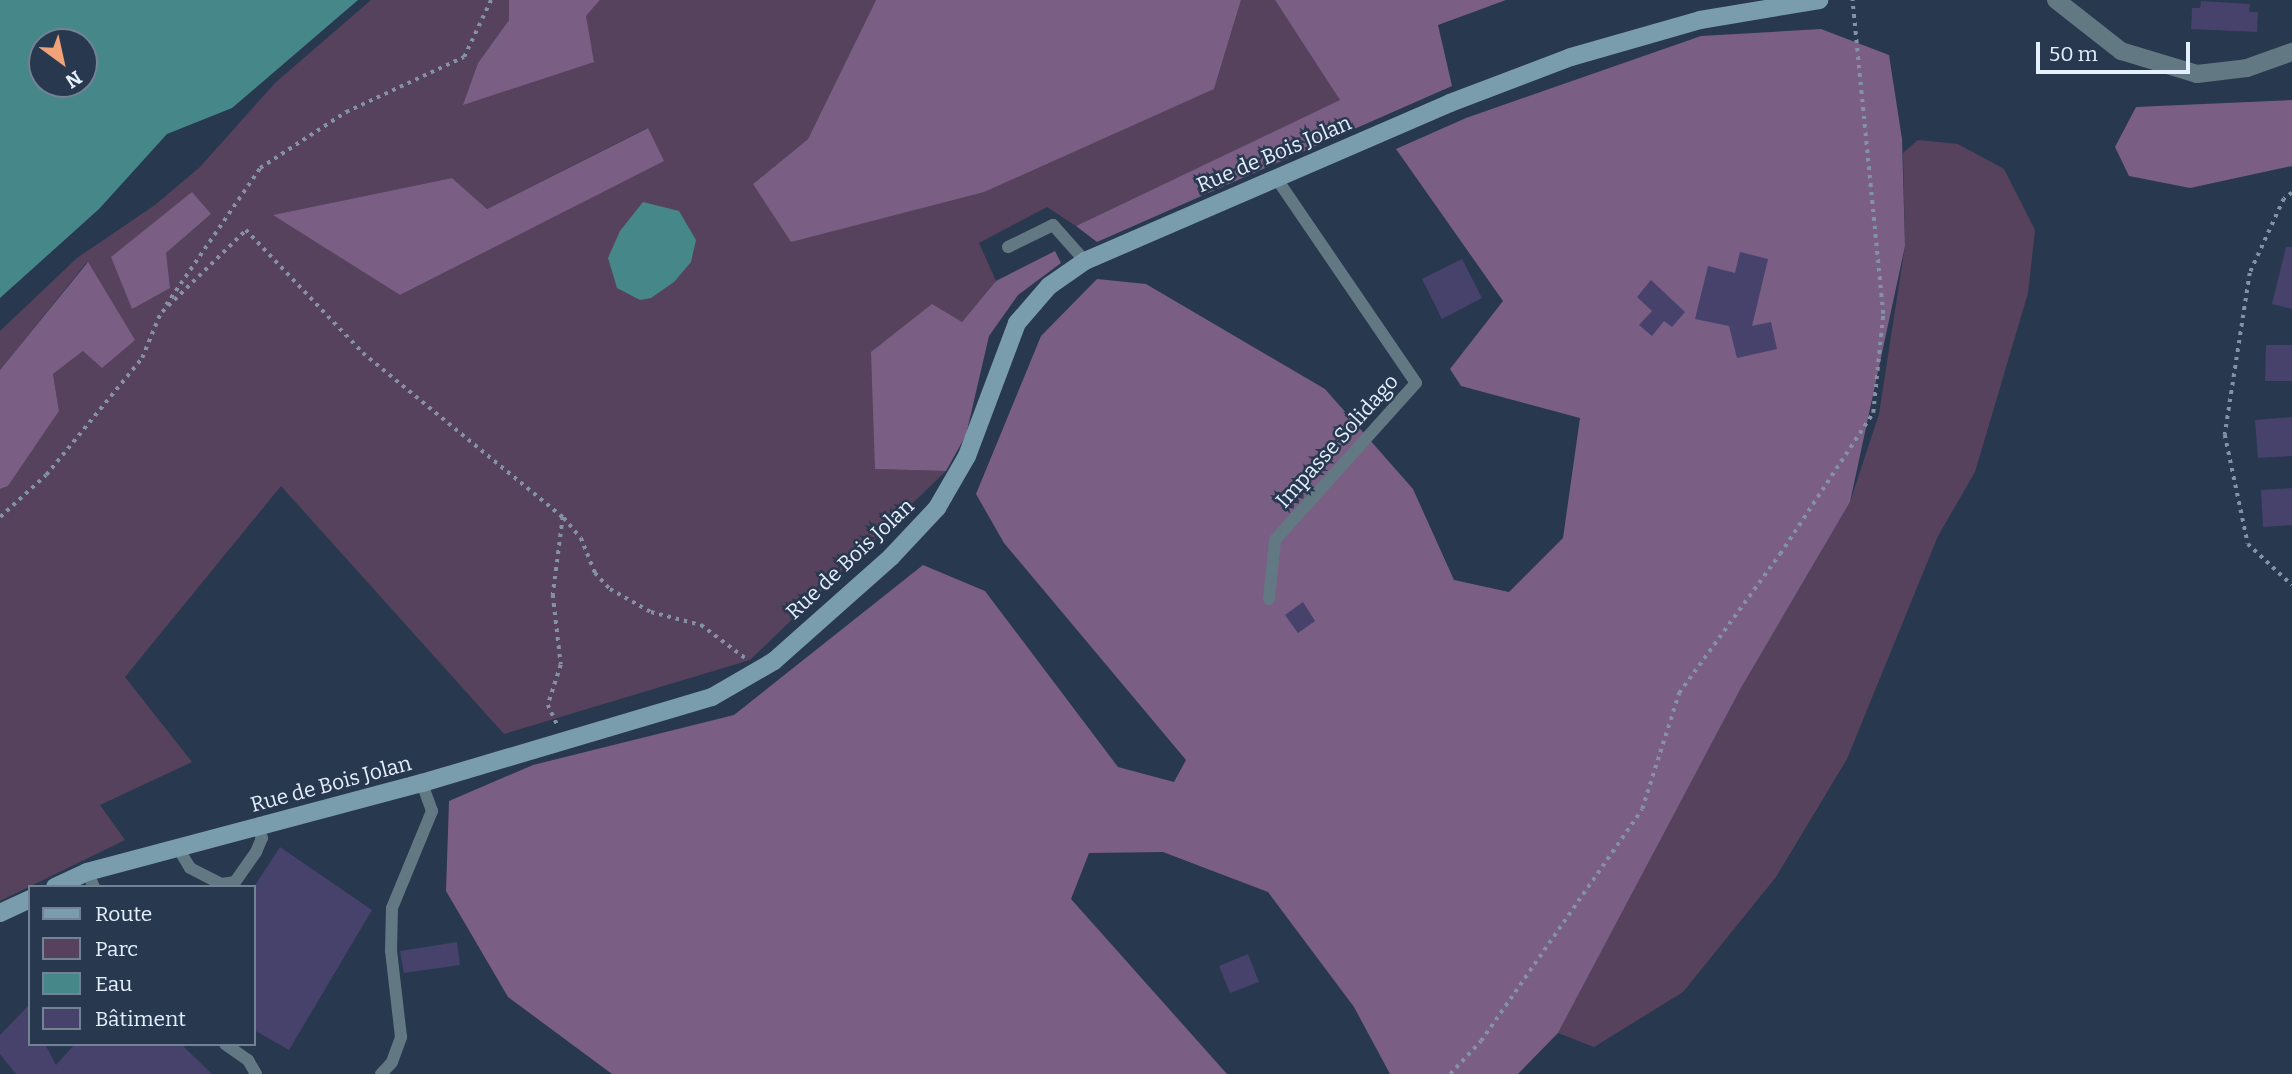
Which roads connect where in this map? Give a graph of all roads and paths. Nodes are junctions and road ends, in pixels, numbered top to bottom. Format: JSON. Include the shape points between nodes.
{"nodes":[{"id":1,"x":491,"y":0,"type":"edge"},
{"id":2,"x":1819,"y":0,"type":"edge"},
{"id":3,"x":1852,"y":0,"type":"edge"},
{"id":4,"x":2056,"y":0,"type":"edge"},
{"id":5,"x":2292,"y":52,"type":"edge"},
{"id":6,"x":1276,"y":178,"type":"junction"},
{"id":7,"x":2292,"y":193,"type":"edge"},
{"id":8,"x":1008,"y":247,"type":"dead end"},
{"id":9,"x":1085,"y":261,"type":"junction"},
{"id":10,"x":162,"y":312,"type":"junction"},
{"id":11,"x":0,"y":517,"type":"edge"},
{"id":12,"x":563,"y":517,"type":"junction"},
{"id":13,"x":2292,"y":585,"type":"edge"},
{"id":14,"x":1269,"y":599,"type":"dead end"},
{"id":15,"x":761,"y":669,"type":"junction"},
{"id":16,"x":564,"y":738,"type":"junction"},
{"id":17,"x":422,"y":783,"type":"junction"},
{"id":18,"x":258,"y":827,"type":"junction"},
{"id":19,"x":178,"y":848,"type":"junction"},
{"id":20,"x":91,"y":879,"type":"edge"},
{"id":21,"x":64,"y":885,"type":"edge"},
{"id":22,"x":28,"y":900,"type":"edge"},
{"id":23,"x":0,"y":913,"type":"edge"},
{"id":24,"x":228,"y":1046,"type":"edge"},
{"id":25,"x":256,"y":1074,"type":"edge"},
{"id":26,"x":382,"y":1074,"type":"edge"},
{"id":27,"x":1450,"y":1074,"type":"edge"}],
"edges":[{"from":1,"to":10,"type":"path","via":[[464,57],[346,112],[260,168]]},
{"from":2,"to":6,"type":"street","name":"Rue de Bois Jolan","via":[[1700,20],[1571,57]]},
{"from":3,"to":27,"type":"path","via":[[1883,314],[1873,413],[1780,554],[1679,693],[1642,809],[1480,1041]]},
{"from":4,"to":5,"type":"street","via":[[2121,51],[2197,74],[2247,68]]},
{"from":6,"to":9,"type":"street","name":"Rue de Bois Jolan"},
{"from":6,"to":14,"type":"lane","name":"Impasse Solidago","via":[[1416,383],[1275,540]]},
{"from":7,"to":13,"type":"path","via":[[2284,199],[2250,273],[2225,435],[2248,544]]},
{"from":8,"to":9,"type":"lane","via":[[1053,225]]},
{"from":9,"to":15,"type":"street","name":"Rue de Bois Jolan","via":[[1049,286],[1017,323],[967,456],[937,508],[891,556]]},
{"from":10,"to":11,"type":"path","via":[[142,358],[46,474]]},
{"from":10,"to":12,"type":"path","via":[[246,230],[363,353]]},
{"from":12,"to":15,"type":"path","via":[[581,538],[595,573],[610,589],[651,612],[701,625]]},
{"from":12,"to":16,"type":"path","via":[[553,595],[561,665],[548,705]]},
{"from":15,"to":16,"type":"street","name":"Rue de Bois Jolan","via":[[712,697]]},
{"from":16,"to":17,"type":"street","name":"Rue de Bois Jolan"},
{"from":17,"to":18,"type":"street","name":"Rue de Bois Jolan"},
{"from":17,"to":26,"type":"lane","via":[[432,811],[392,908],[391,951],[401,1037]]},
{"from":18,"to":19,"type":"street","name":"Rue de Bois Jolan"},
{"from":18,"to":19,"type":"lane","via":[[261,838],[256,852],[235,882],[222,884],[190,868]]},
{"from":19,"to":20,"type":"street","name":"Rue de Bois Jolan"},
{"from":20,"to":21,"type":"street","name":"Rue de Bois Jolan"},
{"from":22,"to":23,"type":"street"},
{"from":24,"to":25,"type":"lane","via":[[248,1060]]}]}
